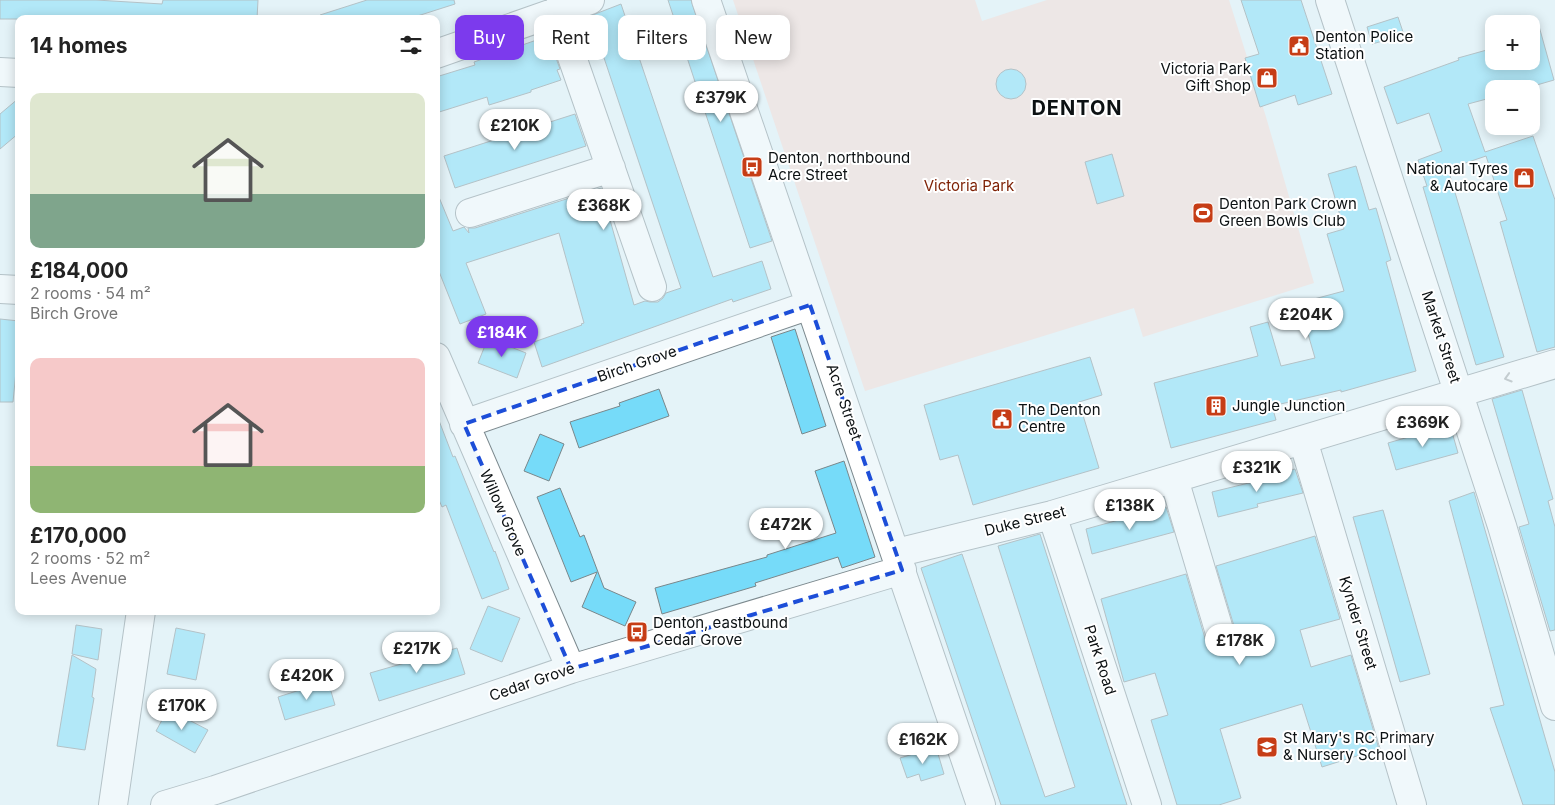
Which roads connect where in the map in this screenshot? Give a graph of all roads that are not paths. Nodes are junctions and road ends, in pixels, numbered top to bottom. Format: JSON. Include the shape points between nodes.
{"nodes":[{"id":1,"x":590,"y":0,"type":"edge"},
{"id":2,"x":706,"y":0,"type":"edge"},
{"id":3,"x":1330,"y":0,"type":"edge"},
{"id":4,"x":525,"y":10,"type":"edge"},
{"id":5,"x":556,"y":11,"type":"junction"},
{"id":6,"x":440,"y":52,"type":"edge"},
{"id":7,"x":0,"y":72,"type":"edge"},
{"id":8,"x":15,"y":73,"type":"edge"},
{"id":9,"x":610,"y":168,"type":"junction"},
{"id":10,"x":470,"y":213,"type":"dead end"},
{"id":11,"x":652,"y":287,"type":"dead end"},
{"id":12,"x":0,"y":289,"type":"edge"},
{"id":13,"x":15,"y":290,"type":"edge"},
{"id":14,"x":810,"y":305,"type":"junction"},
{"id":15,"x":1555,"y":364,"type":"edge"},
{"id":16,"x":440,"y":367,"type":"edge"},
{"id":17,"x":1459,"y":393,"type":"junction"},
{"id":18,"x":464,"y":424,"type":"junction"},
{"id":19,"x":1303,"y":440,"type":"junction"},
{"id":20,"x":1174,"y":479,"type":"junction"},
{"id":21,"x":1052,"y":515,"type":"junction"},
{"id":22,"x":899,"y":562,"type":"junction"},
{"id":23,"x":140,"y":615,"type":"edge"},
{"id":24,"x":1222,"y":640,"type":"dead end"},
{"id":25,"x":571,"y":668,"type":"junction"},
{"id":26,"x":1555,"y":706,"type":"edge"},
{"id":27,"x":217,"y":798,"type":"edge"},
{"id":28,"x":113,"y":805,"type":"edge"},
{"id":29,"x":165,"y":805,"type":"edge"},
{"id":30,"x":982,"y":805,"type":"edge"},
{"id":31,"x":1147,"y":805,"type":"edge"},
{"id":32,"x":1412,"y":805,"type":"edge"}],
"edges":[{"from":1,"to":5,"type":"street"},
{"from":2,"to":14,"type":"street","name":"Acre Street"},
{"from":3,"to":17,"type":"street","name":"Market Street"},
{"from":4,"to":5,"type":"street"},
{"from":4,"to":6,"type":"street"},
{"from":5,"to":9,"type":"street"},
{"from":7,"to":8,"type":"street"},
{"from":9,"to":10,"type":"street"},
{"from":9,"to":11,"type":"street"},
{"from":12,"to":13,"type":"street"},
{"from":14,"to":18,"type":"street","name":"Birch Grove"},
{"from":14,"to":22,"type":"street","name":"Acre Street"},
{"from":15,"to":17,"type":"street","name":"Duke Street","one_way":true},
{"from":16,"to":18,"type":"street","name":"Willow Grove"},
{"from":17,"to":19,"type":"street","name":"Duke Street"},
{"from":17,"to":26,"type":"street","name":"Market Street"},
{"from":18,"to":25,"type":"street","name":"Willow Grove"},
{"from":19,"to":20,"type":"street","name":"Duke Street"},
{"from":19,"to":32,"type":"street","name":"Kynder Street"},
{"from":20,"to":21,"type":"street","name":"Duke Street"},
{"from":20,"to":24,"type":"street"},
{"from":21,"to":22,"type":"street","name":"Duke Street"},
{"from":21,"to":31,"type":"street","name":"Park Road"},
{"from":22,"to":25,"type":"street","name":"Cedar Grove"},
{"from":22,"to":30,"type":"street","name":"Acre Street"},
{"from":23,"to":28,"type":"street"},
{"from":25,"to":27,"type":"street","name":"Cedar Grove"},
{"from":27,"to":29,"type":"street","name":"Cedar Grove"}]}
